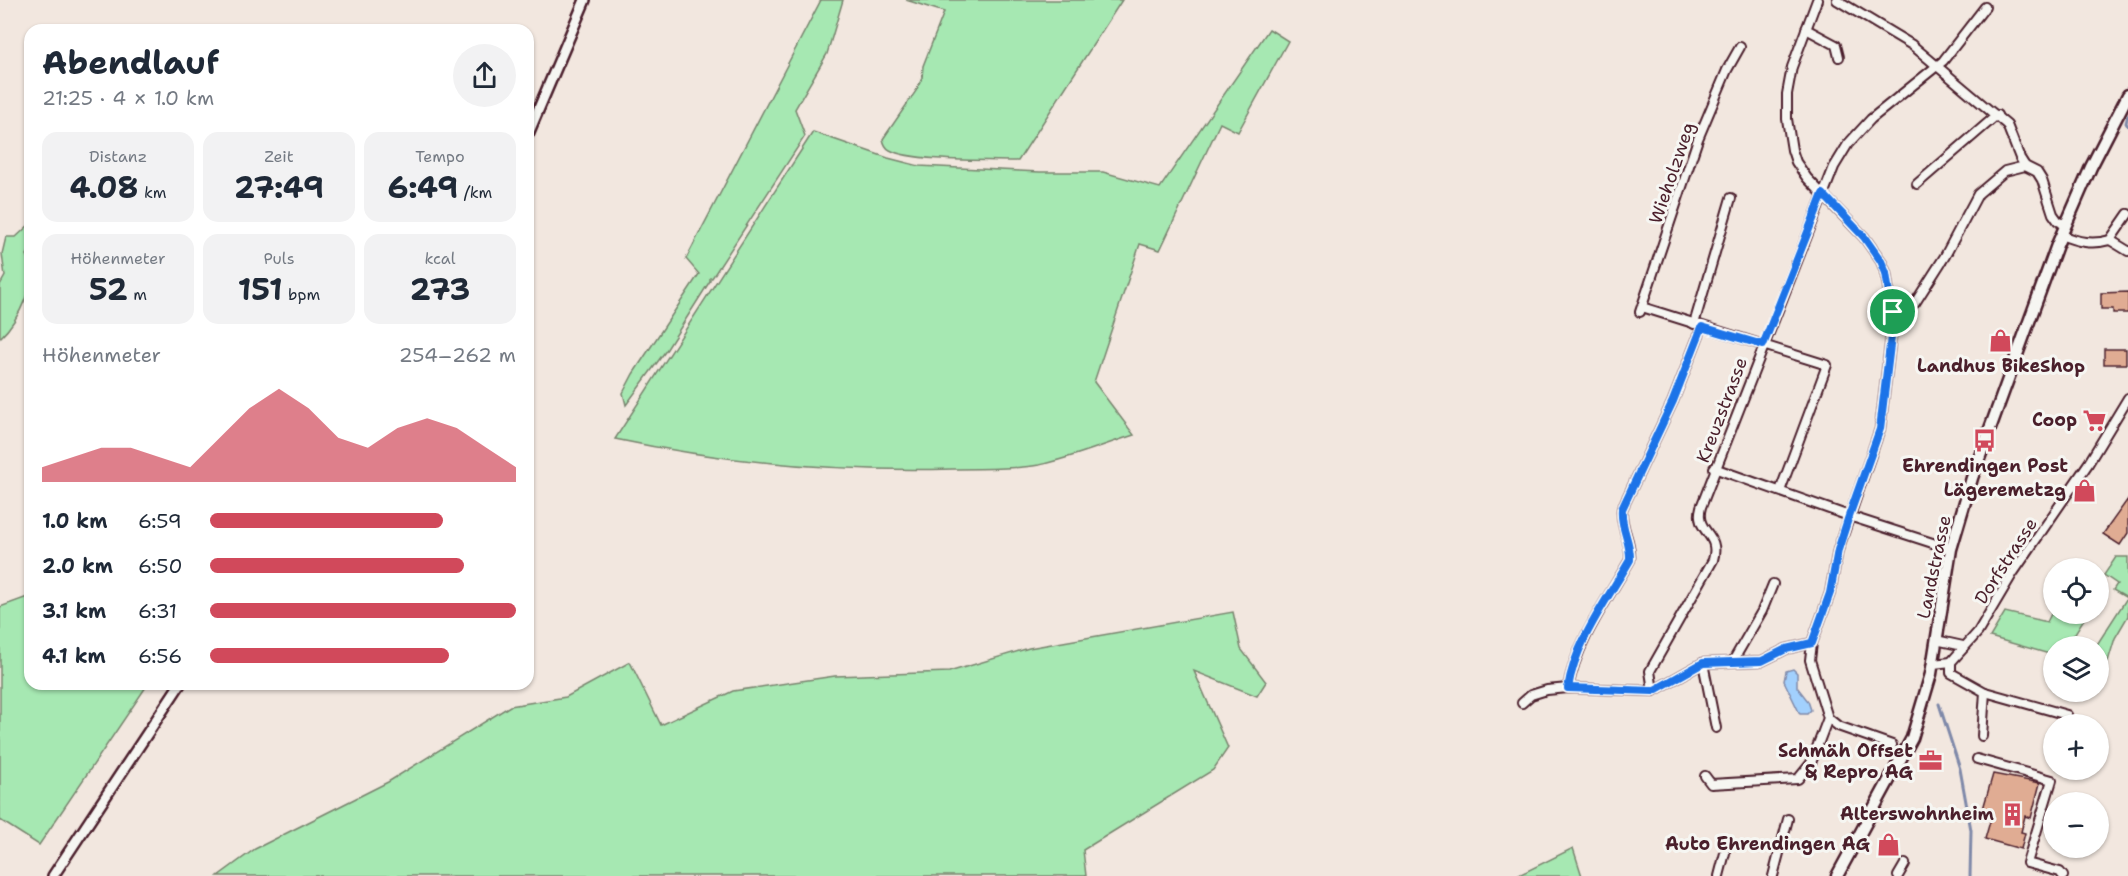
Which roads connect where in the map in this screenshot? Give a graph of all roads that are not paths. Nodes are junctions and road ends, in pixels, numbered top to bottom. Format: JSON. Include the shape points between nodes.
{"nodes":[{"id":1,"x":585,"y":0,"type":"edge"},
{"id":2,"x":1817,"y":0,"type":"edge"},
{"id":3,"x":1837,"y":0,"type":"edge"},
{"id":4,"x":1985,"y":7,"type":"dead end"},
{"id":5,"x":1806,"y":29,"type":"junction"},
{"id":6,"x":1740,"y":47,"type":"dead end"},
{"id":7,"x":1839,"y":57,"type":"dead end"},
{"id":8,"x":1938,"y":66,"type":"junction"},
{"id":9,"x":2128,"y":95,"type":"edge"},
{"id":10,"x":1997,"y":115,"type":"junction"},
{"id":11,"x":534,"y":120,"type":"edge"},
{"id":12,"x":2025,"y":166,"type":"junction"},
{"id":13,"x":1917,"y":184,"type":"dead end"},
{"id":14,"x":1823,"y":194,"type":"junction"},
{"id":15,"x":1731,"y":198,"type":"dead end"},
{"id":16,"x":2128,"y":214,"type":"edge"},
{"id":17,"x":2064,"y":230,"type":"junction"},
{"id":18,"x":2110,"y":240,"type":"junction"},
{"id":19,"x":2128,"y":251,"type":"edge"},
{"id":20,"x":1893,"y":312,"type":"junction"},
{"id":21,"x":1698,"y":326,"type":"junction"},
{"id":22,"x":1763,"y":345,"type":"junction"},
{"id":23,"x":2128,"y":398,"type":"edge"},
{"id":24,"x":1714,"y":468,"type":"junction"},
{"id":25,"x":1779,"y":491,"type":"junction"},
{"id":26,"x":1849,"y":516,"type":"junction"},
{"id":27,"x":1951,"y":549,"type":"junction"},
{"id":28,"x":1773,"y":585,"type":"dead end"},
{"id":29,"x":1936,"y":640,"type":"junction"},
{"id":30,"x":1812,"y":643,"type":"junction"},
{"id":31,"x":1963,"y":646,"type":"junction"},
{"id":32,"x":1733,"y":661,"type":"junction"},
{"id":33,"x":1951,"y":662,"type":"junction"},
{"id":34,"x":1703,"y":663,"type":"junction"},
{"id":35,"x":1933,"y":664,"type":"junction"},
{"id":36,"x":1568,"y":688,"type":"junction"},
{"id":37,"x":176,"y":690,"type":"edge"},
{"id":38,"x":1653,"y":691,"type":"junction"},
{"id":39,"x":1985,"y":692,"type":"junction"},
{"id":40,"x":1522,"y":703,"type":"dead end"},
{"id":41,"x":2063,"y":714,"type":"edge"},
{"id":42,"x":1828,"y":718,"type":"junction"},
{"id":43,"x":1716,"y":728,"type":"dead end"},
{"id":44,"x":1982,"y":736,"type":"dead end"},
{"id":45,"x":1892,"y":745,"type":"dead end"},
{"id":46,"x":1977,"y":759,"type":"dead end"},
{"id":47,"x":1705,"y":776,"type":"dead end"},
{"id":48,"x":1788,"y":819,"type":"dead end"},
{"id":49,"x":1725,"y":853,"type":"dead end"},
{"id":50,"x":1905,"y":864,"type":"dead end"},
{"id":51,"x":53,"y":876,"type":"edge"},
{"id":52,"x":1719,"y":876,"type":"edge"},
{"id":53,"x":1773,"y":876,"type":"edge"},
{"id":54,"x":1837,"y":876,"type":"edge"},
{"id":55,"x":1898,"y":876,"type":"edge"},
{"id":56,"x":2063,"y":876,"type":"edge"}],
"edges":[{"from":1,"to":11,"type":"street"},
{"from":2,"to":5,"type":"street"},
{"from":3,"to":8,"type":"street","via":[[1912,45]]},
{"from":4,"to":8,"type":"street","name":"Kreuzstrasse"},
{"from":5,"to":7,"type":"street","via":[[1836,45]]},
{"from":5,"to":14,"type":"street","via":[[1792,67],[1787,119],[1796,162]]},
{"from":6,"to":21,"type":"street","name":"Wieholzweg","via":[[1698,139],[1641,310]]},
{"from":8,"to":10,"type":"street"},
{"from":8,"to":14,"type":"street","name":"Kreuzstrasse","via":[[1871,118],[1848,144]]},
{"from":9,"to":17,"type":"main road","name":"Landstrasse"},
{"from":10,"to":12,"type":"street","via":[[2012,132]]},
{"from":10,"to":13,"type":"street"},
{"from":12,"to":17,"type":"street","via":[[2042,180],[2053,213]]},
{"from":12,"to":20,"type":"street","via":[[2006,171],[1978,194],[1915,303]]},
{"from":14,"to":20,"type":"street","via":[[1881,261]]},
{"from":14,"to":22,"type":"street","name":"Kreuzstrasse"},
{"from":15,"to":21,"type":"street"},
{"from":16,"to":18,"type":"street"},
{"from":17,"to":18,"type":"street","via":[[2079,242]]},
{"from":17,"to":27,"type":"main road","name":"Landstrasse","via":[[1993,417]]},
{"from":18,"to":19,"type":"street"},
{"from":20,"to":26,"type":"street","via":[[1880,429]]},
{"from":21,"to":22,"type":"street"},
{"from":21,"to":36,"type":"street","via":[[1673,401],[1622,509],[1621,522],[1631,547],[1630,560],[1584,641]]},
{"from":22,"to":24,"type":"street","name":"Kreuzstrasse"},
{"from":22,"to":25,"type":"street","via":[[1827,365]]},
{"from":23,"to":31,"type":"street","name":"Dorfstrasse","via":[[1978,632]]},
{"from":24,"to":25,"type":"street"},
{"from":24,"to":38,"type":"street","name":"Kreuzstrasse","via":[[1698,515],[1700,525],[1714,539],[1713,560],[1650,671]]},
{"from":25,"to":26,"type":"street"},
{"from":26,"to":27,"type":"street"},
{"from":26,"to":30,"type":"street","via":[[1830,593]]},
{"from":27,"to":29,"type":"main road","name":"Landstrasse"},
{"from":28,"to":32,"type":"street"},
{"from":29,"to":31,"type":"street"},
{"from":29,"to":35,"type":"main road","name":"Landstrasse"},
{"from":30,"to":32,"type":"street","via":[[1786,649],[1762,661]]},
{"from":30,"to":42,"type":"street","via":[[1810,660]]},
{"from":31,"to":33,"type":"street","name":"Dorfstrasse"},
{"from":32,"to":34,"type":"street"},
{"from":33,"to":35,"type":"street"},
{"from":33,"to":39,"type":"street","via":[[1951,673]]},
{"from":34,"to":38,"type":"street"},
{"from":34,"to":43,"type":"street"},
{"from":35,"to":54,"type":"main road","name":"Landstrasse","via":[[1912,738]]},
{"from":36,"to":38,"type":"street"},
{"from":36,"to":40,"type":"street","via":[[1531,695]]},
{"from":37,"to":51,"type":"street"},
{"from":39,"to":41,"type":"street"},
{"from":39,"to":44,"type":"street"},
{"from":42,"to":45,"type":"street","via":[[1838,726]]},
{"from":42,"to":47,"type":"street","via":[[1811,763],[1798,779],[1711,784]]},
{"from":46,"to":56,"type":"street","via":[[2052,780],[2027,863],[2053,869]]},
{"from":48,"to":53,"type":"street"},
{"from":49,"to":52,"type":"street"},
{"from":50,"to":55,"type":"street"}]}
